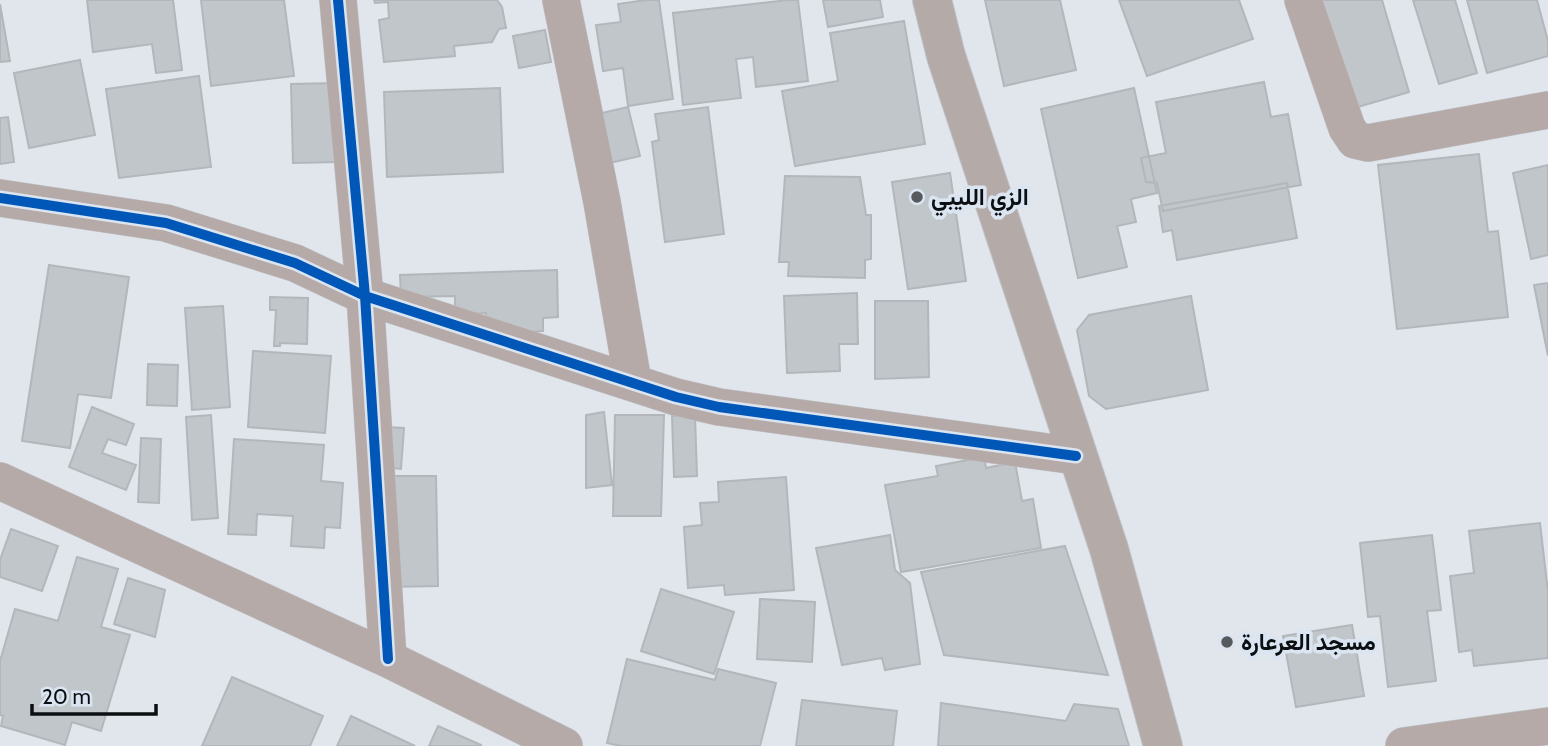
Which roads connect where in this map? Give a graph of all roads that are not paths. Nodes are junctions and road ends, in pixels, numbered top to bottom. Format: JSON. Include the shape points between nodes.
{"nodes":[{"id":1,"x":338,"y":0,"type":"edge"},
{"id":2,"x":561,"y":0,"type":"edge"},
{"id":3,"x":932,"y":0,"type":"edge"},
{"id":4,"x":1303,"y":0,"type":"edge"},
{"id":5,"x":1548,"y":110,"type":"edge"},
{"id":6,"x":0,"y":198,"type":"edge"},
{"id":7,"x":365,"y":296,"type":"junction"},
{"id":8,"x":633,"y":382,"type":"junction"},
{"id":9,"x":1076,"y":456,"type":"junction"},
{"id":10,"x":0,"y":481,"type":"edge"},
{"id":11,"x":388,"y":659,"type":"junction"},
{"id":12,"x":1548,"y":726,"type":"edge"},
{"id":13,"x":564,"y":746,"type":"edge"},
{"id":14,"x":1163,"y":746,"type":"edge"},
{"id":15,"x":1404,"y":746,"type":"edge"}],
"edges":[{"from":1,"to":7,"type":"street"},
{"from":2,"to":8,"type":"street"},
{"from":3,"to":9,"type":"main road","via":[[946,56]]},
{"from":4,"to":5,"type":"street","via":[[1355,140],[1368,143]]},
{"from":6,"to":7,"type":"street","via":[[166,223],[295,263]]},
{"from":7,"to":8,"type":"street"},
{"from":7,"to":11,"type":"street"},
{"from":8,"to":9,"type":"street","via":[[719,407]]},
{"from":9,"to":14,"type":"main road","via":[[1109,549]]},
{"from":10,"to":11,"type":"street"},
{"from":11,"to":13,"type":"street"},
{"from":12,"to":15,"type":"street"}]}
